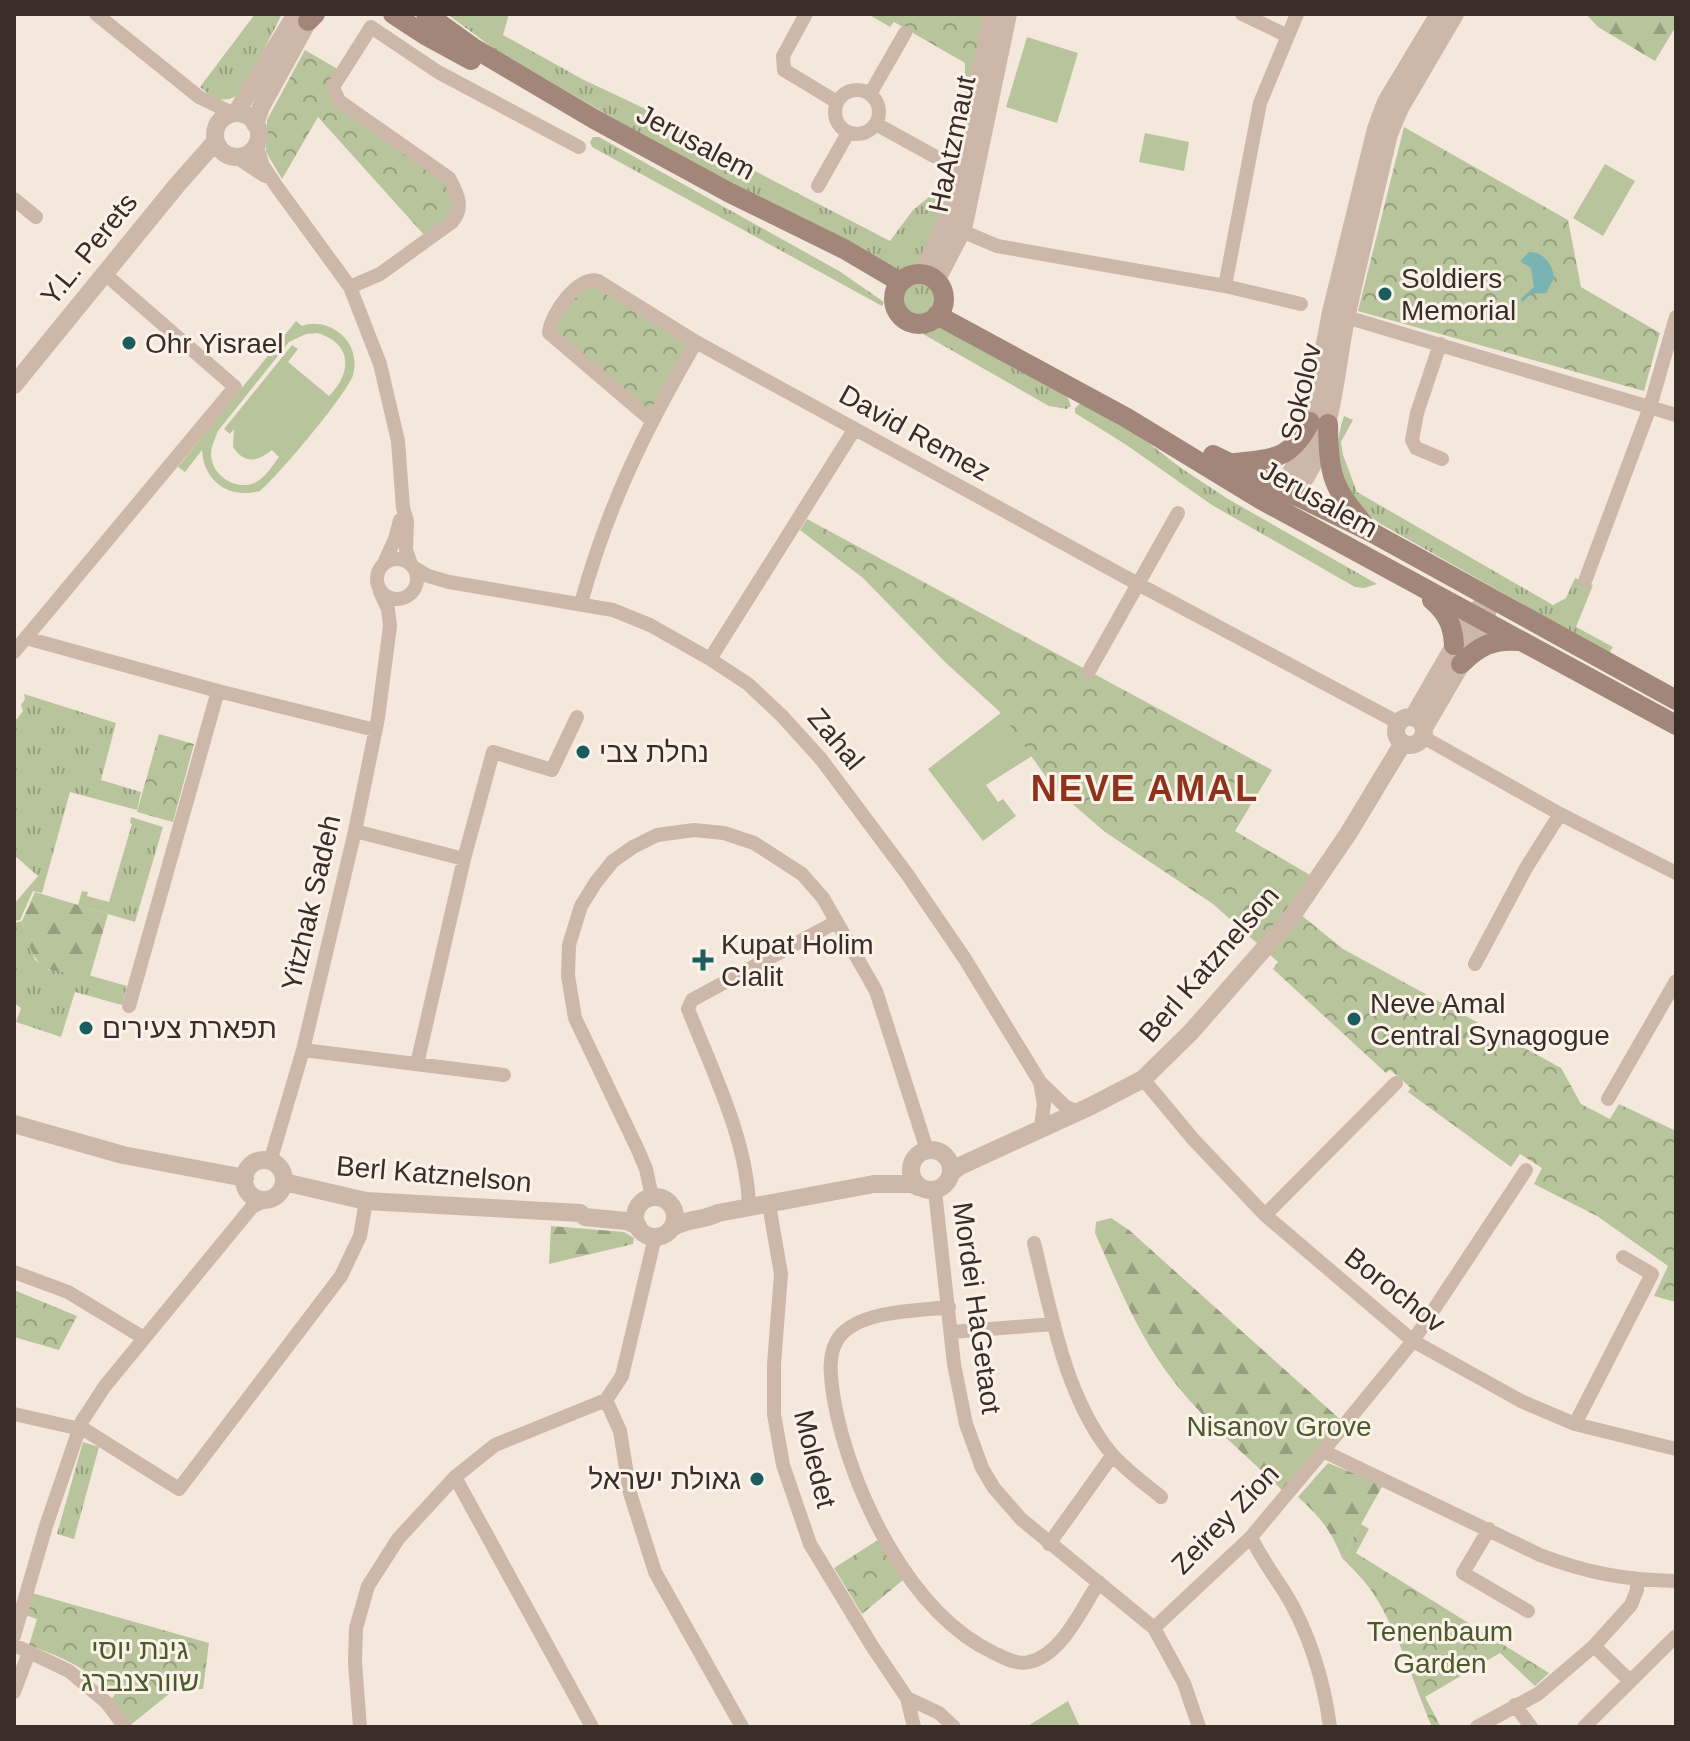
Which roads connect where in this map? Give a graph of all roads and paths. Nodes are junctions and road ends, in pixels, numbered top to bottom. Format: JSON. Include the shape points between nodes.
{"nodes":[{"id":1,"x":96,"y":14,"type":"edge"},
{"id":2,"x":393,"y":14,"type":"edge"},
{"id":3,"x":426,"y":14,"type":"edge"},
{"id":4,"x":806,"y":14,"type":"edge"},
{"id":5,"x":993,"y":14,"type":"edge"},
{"id":6,"x":1008,"y":14,"type":"edge"},
{"id":7,"x":1242,"y":14,"type":"edge"},
{"id":8,"x":1297,"y":14,"type":"edge"},
{"id":9,"x":1439,"y":14,"type":"edge"},
{"id":10,"x":1455,"y":14,"type":"edge"},
{"id":11,"x":308,"y":16,"type":"edge"},
{"id":12,"x":905,"y":33,"type":"dead end"},
{"id":13,"x":1288,"y":36,"type":"junction"},
{"id":14,"x":870,"y":94,"type":"junction"},
{"id":15,"x":837,"y":102,"type":"junction"},
{"id":16,"x":235,"y":113,"type":"junction"},
{"id":17,"x":587,"y":115,"type":"junction"},
{"id":18,"x":255,"y":124,"type":"junction"},
{"id":19,"x":876,"y":124,"type":"junction"},
{"id":20,"x":848,"y":133,"type":"junction"},
{"id":21,"x":216,"y":141,"type":"junction"},
{"id":22,"x":256,"y":144,"type":"junction"},
{"id":23,"x":579,"y":147,"type":"dead end"},
{"id":24,"x":234,"y":156,"type":"junction"},
{"id":25,"x":934,"y":156,"type":"dead end"},
{"id":26,"x":177,"y":185,"type":"junction"},
{"id":27,"x":818,"y":186,"type":"dead end"},
{"id":28,"x":277,"y":187,"type":"junction"},
{"id":29,"x":14,"y":199,"type":"edge"},
{"id":30,"x":36,"y":217,"type":"dead end"},
{"id":31,"x":962,"y":231,"type":"junction"},
{"id":32,"x":105,"y":274,"type":"junction"},
{"id":33,"x":929,"y":277,"type":"junction"},
{"id":34,"x":1225,"y":286,"type":"junction"},
{"id":35,"x":350,"y":287,"type":"junction"},
{"id":36,"x":897,"y":289,"type":"junction"},
{"id":37,"x":1301,"y":304,"type":"dead end"},
{"id":38,"x":940,"y":311,"type":"junction"},
{"id":39,"x":1346,"y":317,"type":"junction"},
{"id":40,"x":1676,"y":317,"type":"edge"},
{"id":41,"x":696,"y":342,"type":"junction"},
{"id":42,"x":1440,"y":344,"type":"junction"},
{"id":43,"x":14,"y":385,"type":"edge"},
{"id":44,"x":1650,"y":407,"type":"junction"},
{"id":45,"x":1676,"y":415,"type":"edge"},
{"id":46,"x":651,"y":420,"type":"junction"},
{"id":47,"x":1319,"y":423,"type":"junction"},
{"id":48,"x":854,"y":430,"type":"junction"},
{"id":49,"x":1442,"y":459,"type":"dead end"},
{"id":50,"x":1228,"y":464,"type":"junction"},
{"id":51,"x":1285,"y":498,"type":"junction"},
{"id":52,"x":403,"y":508,"type":"junction"},
{"id":53,"x":1178,"y":513,"type":"dead end"},
{"id":54,"x":1371,"y":532,"type":"junction"},
{"id":55,"x":385,"y":561,"type":"junction"},
{"id":56,"x":412,"y":565,"type":"junction"},
{"id":57,"x":1407,"y":580,"type":"junction"},
{"id":58,"x":1585,"y":581,"type":"dead end"},
{"id":59,"x":1138,"y":584,"type":"junction"},
{"id":60,"x":472,"y":586,"type":"junction"},
{"id":61,"x":380,"y":592,"type":"junction"},
{"id":62,"x":410,"y":594,"type":"junction"},
{"id":63,"x":1490,"y":598,"type":"junction"},
{"id":64,"x":581,"y":603,"type":"junction"},
{"id":65,"x":1478,"y":619,"type":"junction"},
{"id":66,"x":26,"y":638,"type":"junction"},
{"id":67,"x":1520,"y":641,"type":"junction"},
{"id":68,"x":14,"y":652,"type":"edge"},
{"id":69,"x":388,"y":654,"type":"junction"},
{"id":70,"x":1458,"y":654,"type":"junction"},
{"id":71,"x":710,"y":659,"type":"junction"},
{"id":72,"x":1089,"y":671,"type":"dead end"},
{"id":73,"x":218,"y":691,"type":"junction"},
{"id":74,"x":1676,"y":700,"type":"edge"},
{"id":75,"x":577,"y":717,"type":"dead end"},
{"id":76,"x":1676,"y":725,"type":"edge"},
{"id":77,"x":1415,"y":726,"type":"junction"},
{"id":78,"x":375,"y":730,"type":"junction"},
{"id":79,"x":1560,"y":814,"type":"junction"},
{"id":80,"x":355,"y":831,"type":"junction"},
{"id":81,"x":464,"y":859,"type":"junction"},
{"id":82,"x":1676,"y":873,"type":"edge"},
{"id":83,"x":836,"y":922,"type":"junction"},
{"id":84,"x":1475,"y":964,"type":"dead end"},
{"id":85,"x":1676,"y":981,"type":"edge"},
{"id":86,"x":129,"y":1006,"type":"dead end"},
{"id":87,"x":303,"y":1050,"type":"junction"},
{"id":88,"x":417,"y":1064,"type":"junction"},
{"id":89,"x":504,"y":1075,"type":"dead end"},
{"id":90,"x":1143,"y":1079,"type":"junction"},
{"id":91,"x":1040,"y":1082,"type":"junction"},
{"id":92,"x":1396,"y":1083,"type":"dead end"},
{"id":93,"x":1608,"y":1099,"type":"dead end"},
{"id":94,"x":1077,"y":1112,"type":"junction"},
{"id":95,"x":14,"y":1124,"type":"edge"},
{"id":96,"x":1041,"y":1127,"type":"junction"},
{"id":97,"x":927,"y":1150,"type":"junction"},
{"id":98,"x":270,"y":1162,"type":"junction"},
{"id":99,"x":912,"y":1162,"type":"junction"},
{"id":100,"x":948,"y":1165,"type":"junction"},
{"id":101,"x":1526,"y":1170,"type":"dead end"},
{"id":102,"x":245,"y":1178,"type":"junction"},
{"id":103,"x":284,"y":1182,"type":"junction"},
{"id":104,"x":874,"y":1184,"type":"junction"},
{"id":105,"x":926,"y":1189,"type":"junction"},
{"id":106,"x":266,"y":1200,"type":"junction"},
{"id":107,"x":366,"y":1201,"type":"junction"},
{"id":108,"x":645,"y":1201,"type":"junction"},
{"id":109,"x":670,"y":1203,"type":"junction"},
{"id":110,"x":769,"y":1205,"type":"junction"},
{"id":111,"x":749,"y":1208,"type":"junction"},
{"id":112,"x":580,"y":1213,"type":"junction"},
{"id":113,"x":718,"y":1213,"type":"junction"},
{"id":114,"x":1265,"y":1215,"type":"junction"},
{"id":115,"x":638,"y":1226,"type":"junction"},
{"id":116,"x":664,"y":1232,"type":"junction"},
{"id":117,"x":1034,"y":1243,"type":"dead end"},
{"id":118,"x":1623,"y":1257,"type":"dead end"},
{"id":119,"x":14,"y":1272,"type":"edge"},
{"id":120,"x":949,"y":1307,"type":"junction"},
{"id":121,"x":1054,"y":1324,"type":"junction"},
{"id":122,"x":952,"y":1332,"type":"junction"},
{"id":123,"x":144,"y":1338,"type":"junction"},
{"id":124,"x":1413,"y":1341,"type":"junction"},
{"id":125,"x":606,"y":1400,"type":"junction"},
{"id":126,"x":14,"y":1414,"type":"edge"},
{"id":127,"x":1575,"y":1424,"type":"junction"},
{"id":128,"x":78,"y":1428,"type":"junction"},
{"id":129,"x":1676,"y":1449,"type":"edge"},
{"id":130,"x":1323,"y":1451,"type":"junction"},
{"id":131,"x":1112,"y":1456,"type":"junction"},
{"id":132,"x":455,"y":1477,"type":"junction"},
{"id":133,"x":1161,"y":1497,"type":"dead end"},
{"id":134,"x":1489,"y":1529,"type":"junction"},
{"id":135,"x":1251,"y":1537,"type":"junction"},
{"id":136,"x":1049,"y":1544,"type":"junction"},
{"id":137,"x":1637,"y":1580,"type":"junction"},
{"id":138,"x":1676,"y":1581,"type":"edge"},
{"id":139,"x":1099,"y":1582,"type":"junction"},
{"id":140,"x":1528,"y":1611,"type":"dead end"},
{"id":141,"x":1154,"y":1628,"type":"junction"},
{"id":142,"x":14,"y":1636,"type":"edge"},
{"id":143,"x":1676,"y":1636,"type":"edge"},
{"id":144,"x":14,"y":1645,"type":"edge"},
{"id":145,"x":1594,"y":1646,"type":"junction"},
{"id":146,"x":29,"y":1652,"type":"junction"},
{"id":147,"x":1630,"y":1681,"type":"junction"},
{"id":148,"x":14,"y":1692,"type":"edge"},
{"id":149,"x":907,"y":1698,"type":"junction"},
{"id":150,"x":1515,"y":1705,"type":"junction"},
{"id":151,"x":125,"y":1727,"type":"edge"},
{"id":152,"x":360,"y":1727,"type":"edge"},
{"id":153,"x":592,"y":1727,"type":"edge"},
{"id":154,"x":742,"y":1727,"type":"edge"},
{"id":155,"x":914,"y":1727,"type":"edge"},
{"id":156,"x":954,"y":1727,"type":"edge"},
{"id":157,"x":1199,"y":1727,"type":"edge"},
{"id":158,"x":1330,"y":1727,"type":"edge"},
{"id":159,"x":1477,"y":1727,"type":"edge"},
{"id":160,"x":1531,"y":1727,"type":"edge"},
{"id":161,"x":1584,"y":1727,"type":"edge"}],
"edges":[{"from":1,"to":16,"type":"street","via":[[199,97]]},
{"from":2,"to":17,"type":"main road","name":"Jerusalem","via":[[493,71]]},
{"from":3,"to":17,"type":"main road","name":"Jerusalem"},
{"from":4,"to":15,"type":"street","via":[[783,56],[784,70]]},
{"from":5,"to":33,"type":"street","name":"HaAtzmaut","via":[[950,214]]},
{"from":6,"to":31,"type":"street","name":"HaAtzmaut"},
{"from":7,"to":13,"type":"street"},
{"from":8,"to":13,"type":"street"},
{"from":9,"to":47,"type":"street","name":"Sokolov","via":[[1386,102],[1376,129],[1331,312]]},
{"from":10,"to":39,"type":"street","name":"Sokolov","via":[[1389,134]]},
{"from":11,"to":16,"type":"street"},
{"from":11,"to":18,"type":"street"},
{"from":12,"to":14,"type":"street"},
{"from":13,"to":34,"type":"street","via":[[1260,103]]},
{"from":14,"to":15,"type":"street","via":[[856,90]]},
{"from":14,"to":19,"type":"street","via":[[878,108]]},
{"from":15,"to":20,"type":"street","via":[[837,122]]},
{"from":16,"to":18,"type":"street"},
{"from":16,"to":21,"type":"street","via":[[218,124]]},
{"from":17,"to":36,"type":"main road","name":"Jerusalem","via":[[844,249]]},
{"from":18,"to":22,"type":"street"},
{"from":19,"to":20,"type":"street","via":[[860,135]]},
{"from":19,"to":25,"type":"street"},
{"from":20,"to":27,"type":"street"},
{"from":21,"to":24,"type":"street"},
{"from":21,"to":26,"type":"street","name":"Y.L. Perets"},
{"from":22,"to":24,"type":"street","via":[[248,153]]},
{"from":22,"to":28,"type":"street"},
{"from":23,"to":35,"type":"street","via":[[450,79],[371,27],[333,87],[339,101],[449,178],[460,203],[452,222],[380,274]]},
{"from":24,"to":26,"type":"street","name":"Y.L. Perets","via":[[203,165]]},
{"from":24,"to":28,"type":"street"},
{"from":26,"to":32,"type":"street","name":"Y.L. Perets"},
{"from":28,"to":35,"type":"street"},
{"from":29,"to":30,"type":"street"},
{"from":31,"to":33,"type":"street","name":"HaAtzmaut"},
{"from":31,"to":34,"type":"street","via":[[997,246]]},
{"from":32,"to":43,"type":"street","name":"Y.L. Perets"},
{"from":32,"to":66,"type":"street","via":[[235,387]]},
{"from":33,"to":36,"type":"main road","via":[[906,277]]},
{"from":33,"to":38,"type":"main road","via":[[943,293]]},
{"from":34,"to":37,"type":"street"},
{"from":35,"to":52,"type":"street","via":[[390,401]]},
{"from":36,"to":38,"type":"main road","via":[[897,310],[906,320],[919,323]]},
{"from":38,"to":50,"type":"main road","name":"Jerusalem"},
{"from":38,"to":51,"type":"main road","name":"Jerusalem","via":[[1127,418]]},
{"from":39,"to":42,"type":"street"},
{"from":39,"to":47,"type":"street","name":"Sokolov"},
{"from":40,"to":44,"type":"street"},
{"from":41,"to":46,"type":"street"},
{"from":41,"to":46,"type":"street","name":"David Remez","via":[[593,279],[578,284],[550,325],[555,340]]},
{"from":41,"to":48,"type":"street","name":"David Remez"},
{"from":42,"to":44,"type":"street"},
{"from":42,"to":49,"type":"street","via":[[1412,440],[1416,448]]},
{"from":44,"to":45,"type":"street"},
{"from":44,"to":58,"type":"street"},
{"from":46,"to":64,"type":"street","via":[[609,513]]},
{"from":47,"to":50,"type":"main road","via":[[1286,453]]},
{"from":47,"to":51,"type":"street","name":"Sokolov","via":[[1322,444]]},
{"from":47,"to":54,"type":"main road","via":[[1334,484]]},
{"from":48,"to":59,"type":"street","name":"David Remez"},
{"from":48,"to":71,"type":"street"},
{"from":50,"to":51,"type":"main road","name":"Jerusalem"},
{"from":51,"to":54,"type":"main road","name":"Jerusalem"},
{"from":51,"to":57,"type":"main road","name":"Jerusalem"},
{"from":52,"to":55,"type":"street"},
{"from":52,"to":56,"type":"street"},
{"from":53,"to":59,"type":"street"},
{"from":54,"to":63,"type":"main road","name":"Jerusalem"},
{"from":55,"to":56,"type":"street","via":[[398,558]]},
{"from":55,"to":61,"type":"street","via":[[377,572]]},
{"from":56,"to":60,"type":"street","name":"Zahal","via":[[428,576]]},
{"from":56,"to":62,"type":"street","via":[[417,583]]},
{"from":57,"to":65,"type":"main road","name":"Jerusalem"},
{"from":57,"to":70,"type":"main road","via":[[1445,612]]},
{"from":59,"to":72,"type":"street"},
{"from":59,"to":77,"type":"street","name":"David Remez"},
{"from":60,"to":62,"type":"street","name":"Zahal"},
{"from":60,"to":64,"type":"street","name":"Zahal"},
{"from":61,"to":62,"type":"street","via":[[391,599]]},
{"from":61,"to":69,"type":"street","name":"Yitzhak Sadeh","via":[[389,615]]},
{"from":62,"to":69,"type":"street","name":"Yitzhak Sadeh"},
{"from":63,"to":65,"type":"street"},
{"from":63,"to":74,"type":"main road","name":"Jerusalem"},
{"from":64,"to":71,"type":"street","name":"Zahal","via":[[650,625]]},
{"from":65,"to":67,"type":"main road","name":"Jerusalem"},
{"from":65,"to":70,"type":"street"},
{"from":66,"to":68,"type":"street"},
{"from":66,"to":73,"type":"street"},
{"from":67,"to":70,"type":"main road","via":[[1490,642]]},
{"from":67,"to":76,"type":"main road","name":"Jerusalem"},
{"from":69,"to":78,"type":"street","name":"Yitzhak Sadeh"},
{"from":70,"to":77,"type":"street"},
{"from":71,"to":91,"type":"street","name":"Zahal","via":[[748,684],[821,759],[968,963]]},
{"from":73,"to":78,"type":"street"},
{"from":73,"to":86,"type":"street"},
{"from":75,"to":81,"type":"street","via":[[552,770],[493,752]]},
{"from":77,"to":79,"type":"street"},
{"from":77,"to":90,"type":"street","name":"Berl Katznelson","via":[[1397,736],[1403,743],[1290,919]]},
{"from":78,"to":80,"type":"street","name":"Yitzhak Sadeh"},
{"from":79,"to":82,"type":"street"},
{"from":79,"to":84,"type":"street"},
{"from":80,"to":81,"type":"street"},
{"from":80,"to":87,"type":"street","name":"Yitzhak Sadeh"},
{"from":81,"to":88,"type":"street"},
{"from":83,"to":97,"type":"street","via":[[876,991]]},
{"from":83,"to":108,"type":"street","via":[[802,874],[754,843],[724,833],[657,835],[613,861],[596,882],[581,906],[569,945],[568,976],[575,1018],[646,1169]]},
{"from":83,"to":111,"type":"street","via":[[692,1000],[688,1009],[745,1167]]},
{"from":85,"to":93,"type":"street"},
{"from":87,"to":88,"type":"street"},
{"from":87,"to":98,"type":"street","name":"Yitzhak Sadeh"},
{"from":88,"to":89,"type":"street"},
{"from":90,"to":94,"type":"street","name":"Berl Katznelson"},
{"from":90,"to":114,"type":"street","name":"Borochov"},
{"from":91,"to":94,"type":"street","name":"Zahal"},
{"from":91,"to":96,"type":"street","name":"Zahal"},
{"from":92,"to":114,"type":"street"},
{"from":94,"to":96,"type":"street","name":"Berl Katznelson"},
{"from":95,"to":102,"type":"street","via":[[123,1155]]},
{"from":96,"to":100,"type":"street","name":"Berl Katznelson"},
{"from":97,"to":99,"type":"street","name":"Berl Katznelson"},
{"from":97,"to":100,"type":"street","via":[[937,1151]]},
{"from":98,"to":102,"type":"street","via":[[254,1164]]},
{"from":98,"to":103,"type":"street","via":[[282,1171]]},
{"from":99,"to":104,"type":"street","name":"Berl Katznelson"},
{"from":99,"to":105,"type":"street","via":[[910,1173]]},
{"from":100,"to":105,"type":"street","name":"Berl Katznelson","via":[[946,1185]]},
{"from":101,"to":124,"type":"street","name":"Zeirey Zion"},
{"from":102,"to":106,"type":"street","via":[[249,1192]]},
{"from":103,"to":106,"type":"street","via":[[278,1195]]},
{"from":103,"to":107,"type":"street","name":"Berl Katznelson"},
{"from":104,"to":105,"type":"street","name":"Berl Katznelson"},
{"from":104,"to":110,"type":"street","name":"Berl Katznelson"},
{"from":105,"to":120,"type":"street","name":"Mordei HaGetaot"},
{"from":106,"to":123,"type":"street","via":[[252,1207]]},
{"from":107,"to":112,"type":"street","name":"Berl Katznelson"},
{"from":107,"to":128,"type":"street","via":[[360,1236],[341,1276],[179,1489]]},
{"from":108,"to":109,"type":"street","name":"Berl Katznelson"},
{"from":108,"to":112,"type":"street","name":"Berl Katznelson","via":[[627,1210]]},
{"from":108,"to":115,"type":"street","via":[[635,1216]]},
{"from":109,"to":113,"type":"street","name":"Berl Katznelson"},
{"from":109,"to":116,"type":"street","via":[[675,1216]]},
{"from":110,"to":111,"type":"street","name":"Berl Katznelson"},
{"from":110,"to":149,"type":"street","name":"Moledet","via":[[781,1274],[774,1401],[783,1465],[810,1544]]},
{"from":111,"to":113,"type":"street","name":"Berl Katznelson"},
{"from":112,"to":115,"type":"street","name":"Berl Katznelson"},
{"from":113,"to":116,"type":"street","name":"Berl Katznelson"},
{"from":114,"to":124,"type":"street","name":"Borochov"},
{"from":115,"to":116,"type":"street","name":"Berl Katznelson","via":[[643,1233]]},
{"from":116,"to":125,"type":"street","via":[[622,1376]]},
{"from":117,"to":121,"type":"street"},
{"from":118,"to":127,"type":"street","via":[[1652,1274]]},
{"from":119,"to":123,"type":"street","via":[[68,1292]]},
{"from":120,"to":122,"type":"street","name":"Mordei HaGetaot"},
{"from":120,"to":139,"type":"street","via":[[868,1318],[837,1339],[830,1374],[836,1411],[878,1529],[946,1620],[1016,1663],[1034,1660],[1053,1647]]},
{"from":121,"to":122,"type":"street"},
{"from":121,"to":131,"type":"street","via":[[1078,1400]]},
{"from":122,"to":136,"type":"street","name":"Mordei HaGetaot","via":[[966,1424],[982,1468],[1012,1509]]},
{"from":123,"to":128,"type":"street"},
{"from":124,"to":127,"type":"street","name":"Borochov","via":[[1521,1401]]},
{"from":124,"to":130,"type":"street","name":"Zeirey Zion"},
{"from":125,"to":132,"type":"street","via":[[495,1445]]},
{"from":125,"to":154,"type":"street","via":[[620,1431],[630,1493],[655,1572]]},
{"from":126,"to":128,"type":"street"},
{"from":127,"to":129,"type":"street","name":"Borochov"},
{"from":128,"to":142,"type":"street"},
{"from":130,"to":134,"type":"street"},
{"from":130,"to":135,"type":"street","name":"Zeirey Zion"},
{"from":131,"to":133,"type":"street"},
{"from":131,"to":136,"type":"street"},
{"from":132,"to":152,"type":"street","via":[[398,1539],[368,1586],[356,1628]]},
{"from":132,"to":153,"type":"street"},
{"from":134,"to":137,"type":"street","via":[[1570,1566]]},
{"from":134,"to":140,"type":"street","via":[[1463,1573]]},
{"from":135,"to":141,"type":"street","name":"Zeirey Zion"},
{"from":135,"to":158,"type":"street","via":[[1310,1645]]},
{"from":136,"to":139,"type":"street","name":"Mordei HaGetaot"},
{"from":137,"to":138,"type":"street"},
{"from":137,"to":145,"type":"street","via":[[1631,1605]]},
{"from":139,"to":141,"type":"street","name":"Mordei HaGetaot"},
{"from":141,"to":157,"type":"street","name":"Mordei HaGetaot","via":[[1184,1683]]},
{"from":143,"to":147,"type":"street"},
{"from":144,"to":146,"type":"street"},
{"from":145,"to":147,"type":"street"},
{"from":145,"to":150,"type":"street","via":[[1538,1694]]},
{"from":146,"to":148,"type":"street"},
{"from":146,"to":151,"type":"street","via":[[69,1671],[107,1703]]},
{"from":147,"to":161,"type":"street"},
{"from":149,"to":155,"type":"street","name":"Moledet"},
{"from":149,"to":156,"type":"street","name":"Moledet","via":[[939,1713]]},
{"from":150,"to":159,"type":"street"},
{"from":150,"to":160,"type":"street"}]}
